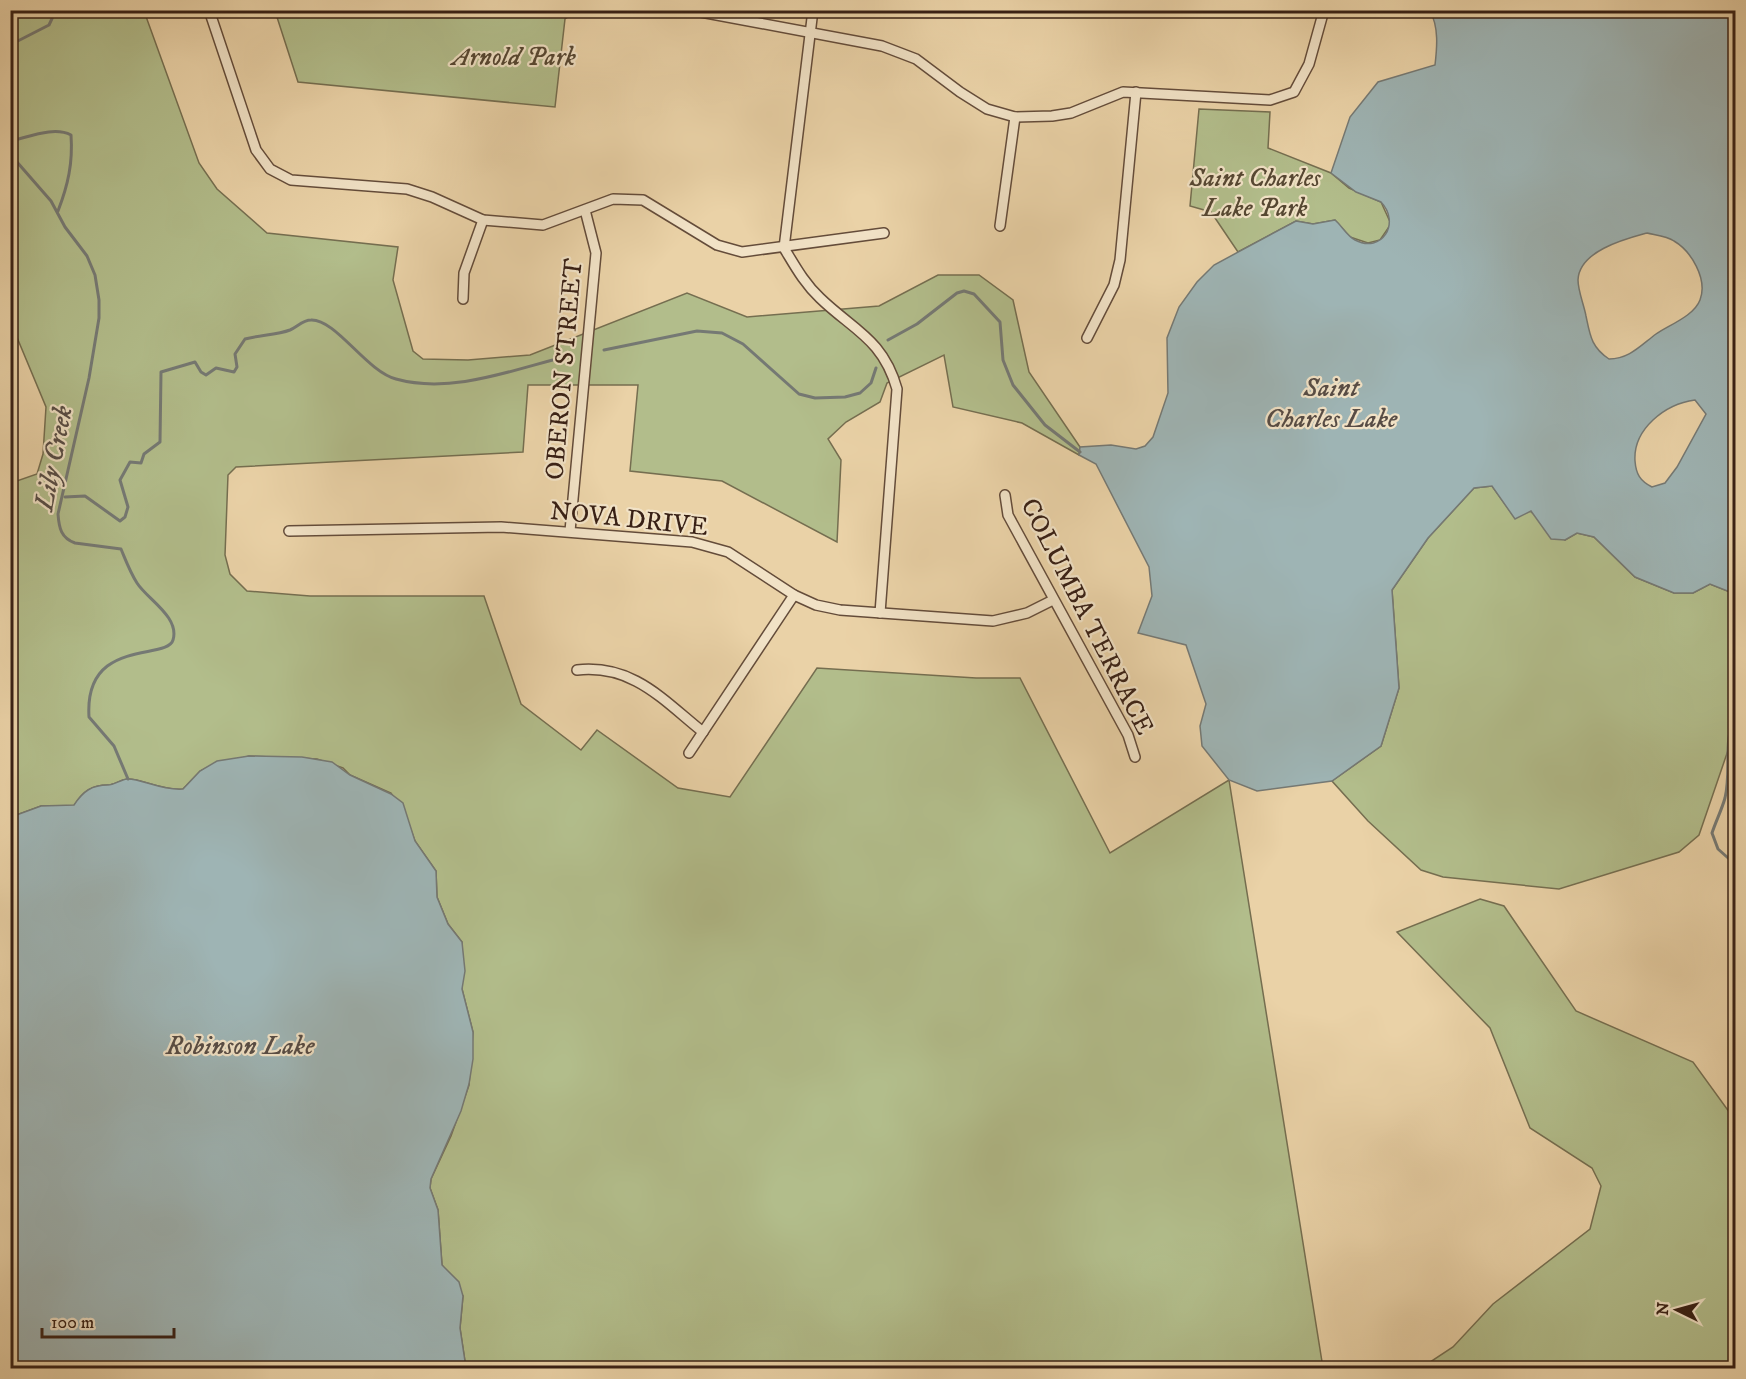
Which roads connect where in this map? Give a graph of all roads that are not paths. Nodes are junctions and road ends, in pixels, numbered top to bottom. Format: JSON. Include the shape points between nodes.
{"nodes":[{"id":1,"x":209,"y":10,"type":"edge"},
{"id":2,"x":690,"y":10,"type":"edge"},
{"id":3,"x":813,"y":10,"type":"edge"},
{"id":4,"x":1324,"y":10,"type":"edge"},
{"id":5,"x":810,"y":33,"type":"junction"},
{"id":6,"x":1136,"y":92,"type":"junction"},
{"id":7,"x":1015,"y":117,"type":"junction"},
{"id":8,"x":585,"y":210,"type":"junction"},
{"id":9,"x":483,"y":220,"type":"junction"},
{"id":10,"x":1000,"y":226,"type":"dead end"},
{"id":11,"x":884,"y":233,"type":"dead end"},
{"id":12,"x":784,"y":248,"type":"junction"},
{"id":13,"x":463,"y":299,"type":"dead end"},
{"id":14,"x":1088,"y":338,"type":"dead end"},
{"id":15,"x":1005,"y":495,"type":"dead end"},
{"id":16,"x":288,"y":531,"type":"dead end"},
{"id":17,"x":570,"y":531,"type":"junction"},
{"id":18,"x":794,"y":596,"type":"junction"},
{"id":19,"x":1053,"y":600,"type":"junction"},
{"id":20,"x":880,"y":613,"type":"junction"},
{"id":21,"x":578,"y":670,"type":"dead end"},
{"id":22,"x":703,"y":732,"type":"junction"},
{"id":23,"x":689,"y":753,"type":"dead end"},
{"id":24,"x":1135,"y":757,"type":"dead end"}],
"edges":[{"from":1,"to":9,"type":"street","via":[[256,150],[272,170],[300,182],[407,189]]},
{"from":2,"to":5,"type":"street"},
{"from":3,"to":5,"type":"street"},
{"from":4,"to":6,"type":"street","via":[[1309,64],[1294,92],[1270,100]]},
{"from":5,"to":7,"type":"street","via":[[882,46],[916,59],[987,109]]},
{"from":5,"to":12,"type":"street"},
{"from":6,"to":7,"type":"street","via":[[1123,92],[1052,116]]},
{"from":6,"to":14,"type":"street","via":[[1120,260],[1114,285]]},
{"from":7,"to":10,"type":"street"},
{"from":8,"to":9,"type":"street","via":[[543,225]]},
{"from":8,"to":12,"type":"street","via":[[613,199],[644,200],[717,245],[742,252]]},
{"from":8,"to":17,"type":"street","name":"OBERON STREET","via":[[596,253]]},
{"from":9,"to":13,"type":"street","via":[[465,273]]},
{"from":11,"to":12,"type":"street"},
{"from":12,"to":20,"type":"street","via":[[808,286],[871,341],[892,371],[897,389]]},
{"from":15,"to":19,"type":"street","name":"COLUMBA TERRACE","via":[[1008,515]]},
{"from":16,"to":17,"type":"street","name":"NOVA DRIVE","via":[[495,527]]},
{"from":17,"to":18,"type":"street","name":"NOVA DRIVE","via":[[711,546],[737,557]]},
{"from":18,"to":20,"type":"street","name":"NOVA DRIVE","via":[[827,608]]},
{"from":18,"to":22,"type":"street"},
{"from":19,"to":20,"type":"street","name":"NOVA DRIVE","via":[[1004,620]]},
{"from":19,"to":24,"type":"street","name":"COLUMBA TERRACE","via":[[1128,735]]},
{"from":21,"to":22,"type":"street","via":[[599,668],[637,680]]},
{"from":22,"to":23,"type":"street"}]}
